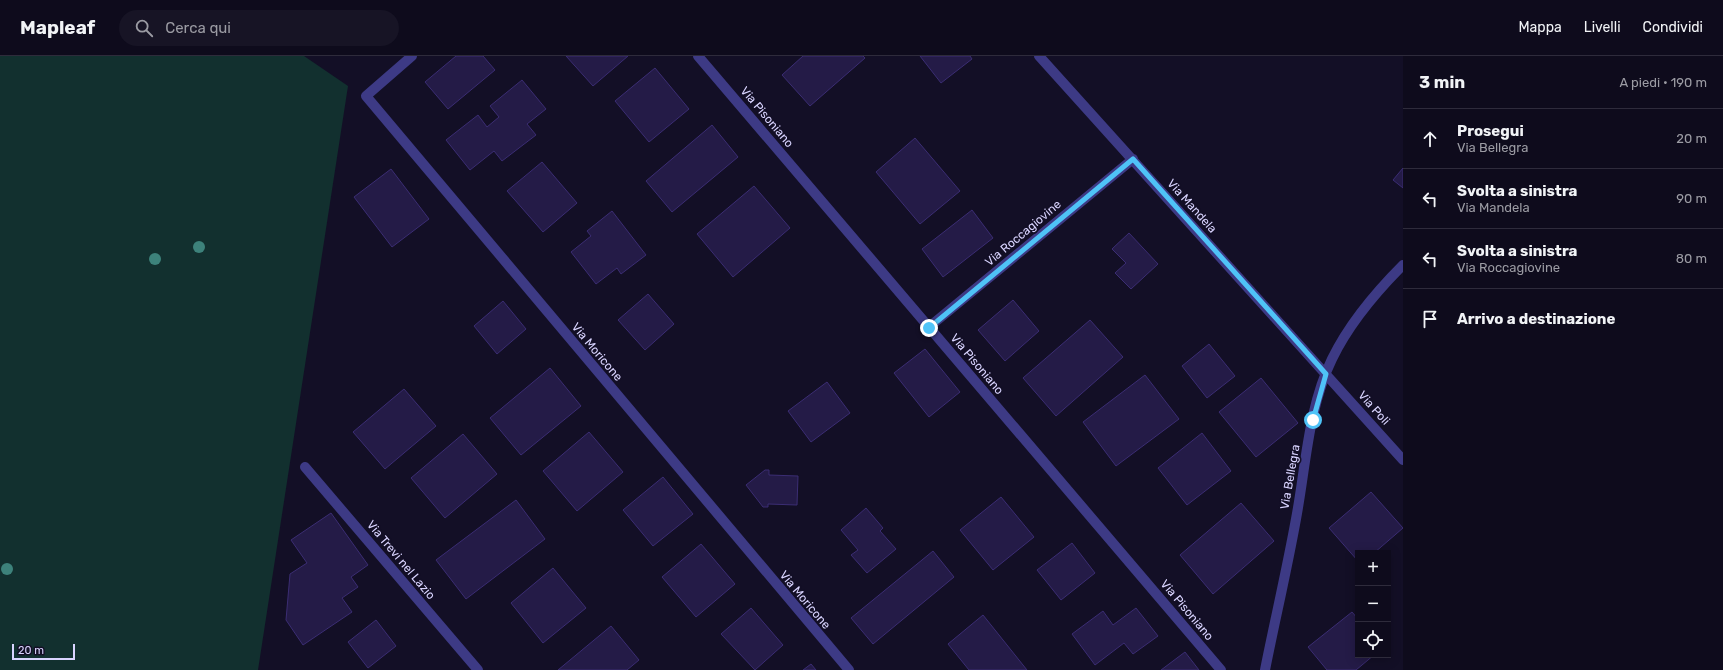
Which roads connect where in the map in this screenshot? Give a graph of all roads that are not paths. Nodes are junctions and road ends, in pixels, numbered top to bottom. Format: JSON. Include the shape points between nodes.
{"nodes":[{"id":1,"x":412,"y":56,"type":"edge"},
{"id":2,"x":698,"y":56,"type":"edge"},
{"id":3,"x":1039,"y":56,"type":"edge"},
{"id":4,"x":1133,"y":159,"type":"junction"},
{"id":5,"x":1403,"y":265,"type":"edge"},
{"id":6,"x":929,"y":328,"type":"junction"},
{"id":7,"x":1326,"y":374,"type":"junction"},
{"id":8,"x":1403,"y":460,"type":"edge"},
{"id":9,"x":305,"y":467,"type":"dead end"},
{"id":10,"x":478,"y":670,"type":"edge"},
{"id":11,"x":848,"y":670,"type":"edge"},
{"id":12,"x":1221,"y":670,"type":"edge"},
{"id":13,"x":1265,"y":670,"type":"edge"}],
"edges":[{"from":1,"to":11,"type":"street","name":"Via Moricone","via":[[366,96]]},
{"from":2,"to":6,"type":"street","name":"Via Pisoniano"},
{"from":3,"to":4,"type":"street","name":"Via Mandela"},
{"from":4,"to":6,"type":"street","name":"Via Roccagiovine"},
{"from":4,"to":7,"type":"street","name":"Via Mandela"},
{"from":5,"to":7,"type":"street","name":"Via Bellegra","via":[[1356,319],[1338,347]]},
{"from":6,"to":12,"type":"street","name":"Via Pisoniano"},
{"from":7,"to":8,"type":"street","name":"Via Poli"},
{"from":7,"to":13,"type":"street","name":"Via Bellegra","via":[[1313,420]]},
{"from":9,"to":10,"type":"street","name":"Via Trevi nel Lazio"}]}
